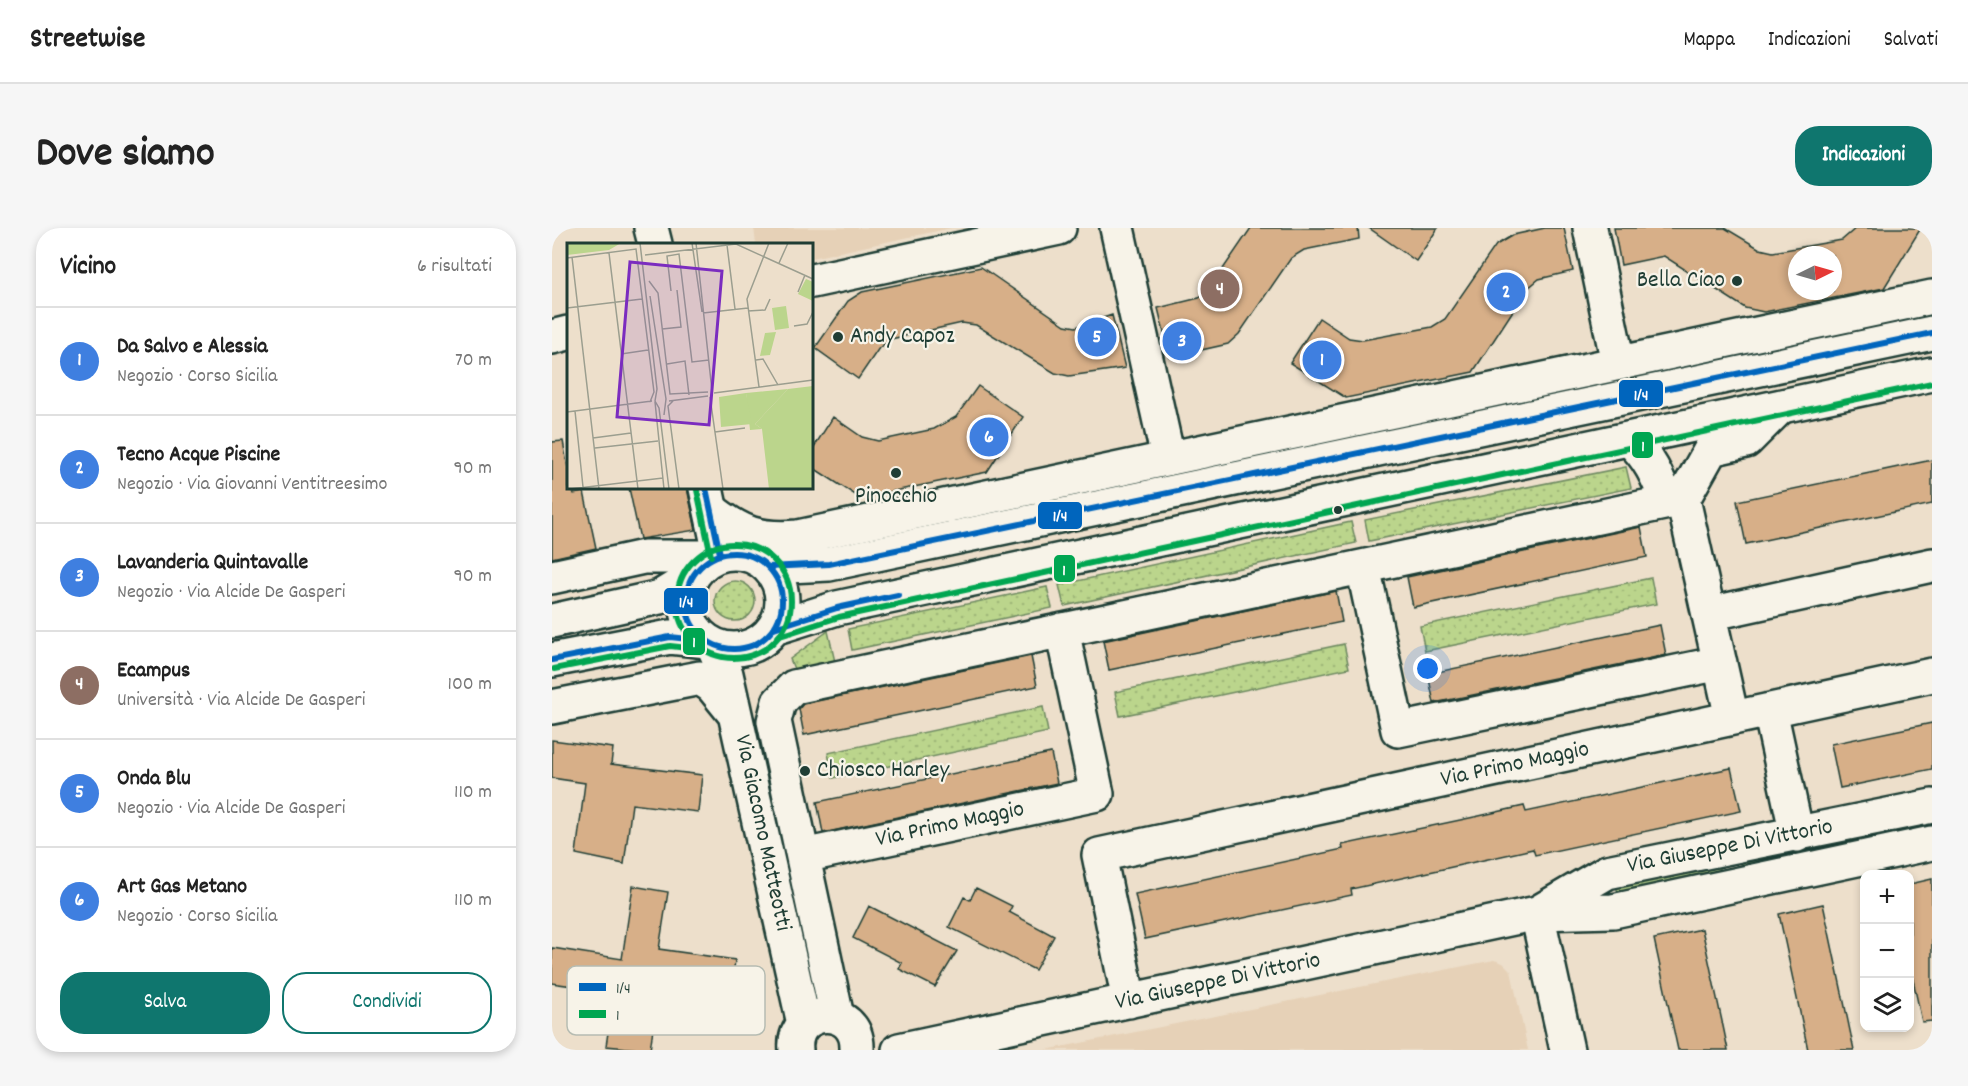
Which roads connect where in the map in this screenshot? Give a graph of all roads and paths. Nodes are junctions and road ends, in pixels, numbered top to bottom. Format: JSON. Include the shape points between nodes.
{"nodes":[{"id":1,"x":651,"y":228,"type":"edge"},
{"id":2,"x":1059,"y":228,"type":"edge"},
{"id":3,"x":1117,"y":228,"type":"edge"},
{"id":4,"x":1590,"y":228,"type":"edge"},
{"id":5,"x":655,"y":243,"type":"edge"},
{"id":6,"x":813,"y":281,"type":"edge"},
{"id":7,"x":1931,"y":297,"type":"edge"},
{"id":8,"x":567,"y":333,"type":"edge"},
{"id":9,"x":1932,"y":333,"type":"edge"},
{"id":10,"x":552,"y":337,"type":"edge"},
{"id":11,"x":1884,"y":343,"type":"junction"},
{"id":12,"x":1706,"y":345,"type":"junction"},
{"id":13,"x":1618,"y":363,"type":"junction"},
{"id":14,"x":1755,"y":370,"type":"junction"},
{"id":15,"x":1932,"y":374,"type":"edge"},
{"id":16,"x":1564,"y":375,"type":"junction"},
{"id":17,"x":1780,"y":406,"type":"junction"},
{"id":18,"x":1525,"y":418,"type":"junction"},
{"id":19,"x":1629,"y":439,"type":"junction"},
{"id":20,"x":1168,"y":458,"type":"junction"},
{"id":21,"x":708,"y":499,"type":"edge"},
{"id":22,"x":1675,"y":501,"type":"junction"},
{"id":23,"x":708,"y":563,"type":"junction"},
{"id":24,"x":1932,"y":565,"type":"edge"},
{"id":25,"x":768,"y":567,"type":"junction"},
{"id":26,"x":1363,"y":567,"type":"junction"},
{"id":27,"x":552,"y":577,"type":"edge"},
{"id":28,"x":1709,"y":614,"type":"junction"},
{"id":29,"x":552,"y":621,"type":"edge"},
{"id":30,"x":774,"y":628,"type":"junction"},
{"id":31,"x":1062,"y":630,"type":"junction"},
{"id":32,"x":710,"y":643,"type":"junction"},
{"id":33,"x":552,"y":660,"type":"edge"},
{"id":34,"x":1720,"y":663,"type":"junction"},
{"id":35,"x":1932,"y":675,"type":"edge"},
{"id":36,"x":552,"y":707,"type":"edge"},
{"id":37,"x":1770,"y":710,"type":"junction"},
{"id":38,"x":735,"y":714,"type":"junction"},
{"id":39,"x":1732,"y":718,"type":"junction"},
{"id":40,"x":1932,"y":806,"type":"edge"},
{"id":41,"x":1797,"y":835,"type":"junction"},
{"id":42,"x":1932,"y":843,"type":"edge"},
{"id":43,"x":803,"y":856,"type":"junction"},
{"id":44,"x":1537,"y":913,"type":"junction"},
{"id":45,"x":1129,"y":1001,"type":"junction"},
{"id":46,"x":837,"y":1017,"type":"junction"},
{"id":47,"x":793,"y":1042,"type":"edge"},
{"id":48,"x":857,"y":1050,"type":"edge"},
{"id":49,"x":898,"y":1050,"type":"edge"},
{"id":50,"x":1566,"y":1050,"type":"edge"}],
"edges":[{"from":1,"to":5,"type":"street"},
{"from":2,"to":6,"type":"street"},
{"from":3,"to":20,"type":"street"},
{"from":4,"to":13,"type":"street"},
{"from":7,"to":11,"type":"street"},
{"from":7,"to":12,"type":"street"},
{"from":8,"to":10,"type":"street"},
{"from":9,"to":11,"type":"street"},
{"from":11,"to":14,"type":"street"},
{"from":12,"to":13,"type":"street"},
{"from":12,"to":14,"type":"street"},
{"from":13,"to":16,"type":"street"},
{"from":14,"to":18,"type":"street"},
{"from":15,"to":17,"type":"street"},
{"from":16,"to":18,"type":"street"},
{"from":16,"to":20,"type":"street"},
{"from":17,"to":19,"type":"street"},
{"from":17,"to":22,"type":"street","via":[[1746,441],[1711,448]]},
{"from":18,"to":25,"type":"street","via":[[829,564]]},
{"from":19,"to":22,"type":"street","via":[[1643,451]]},
{"from":19,"to":30,"type":"street","via":[[837,608]]},
{"from":20,"to":21,"type":"street","via":[[798,537],[763,539],[730,525]]},
{"from":21,"to":23,"type":"street"},
{"from":22,"to":26,"type":"street"},
{"from":22,"to":28,"type":"street"},
{"from":23,"to":25,"type":"street","via":[[738,552],[755,557]]},
{"from":23,"to":27,"type":"street","via":[[645,558]]},
{"from":23,"to":29,"type":"street","via":[[660,597]]},
{"from":23,"to":32,"type":"street","via":[[686,595],[687,613],[695,629]]},
{"from":24,"to":28,"type":"street"},
{"from":25,"to":30,"type":"street","via":[[778,580],[782,596],[781,613]]},
{"from":26,"to":31,"type":"street"},
{"from":26,"to":34,"type":"street","via":[[1398,730]]},
{"from":28,"to":34,"type":"street"},
{"from":30,"to":32,"type":"street","via":[[746,648],[729,649]]},
{"from":31,"to":43,"type":"street","name":"Via Giacomo Matteotti","via":[[794,687],[779,702],[774,721]]},
{"from":31,"to":43,"type":"street","name":"Via Primo Maggio","via":[[1097,794]]},
{"from":32,"to":33,"type":"street","via":[[670,637]]},
{"from":32,"to":38,"type":"street","name":"Via Giacomo Matteotti","via":[[726,674]]},
{"from":34,"to":39,"type":"street"},
{"from":35,"to":37,"type":"street","name":"Via Primo Maggio"},
{"from":36,"to":38,"type":"street","via":[[700,678],[712,686]]},
{"from":37,"to":39,"type":"street","name":"Via Primo Maggio"},
{"from":37,"to":41,"type":"street"},
{"from":38,"to":47,"type":"street","name":"Via Giacomo Matteotti"},
{"from":39,"to":45,"type":"street","name":"Via Primo Maggio","via":[[1099,855]]},
{"from":40,"to":41,"type":"street","name":"Via Giuseppe Di Vittorio"},
{"from":41,"to":44,"type":"street","name":"Via Giuseppe Di Vittorio","via":[[1607,872]]},
{"from":42,"to":44,"type":"street","name":"Via Giuseppe Di Vittorio","via":[[1613,911]]},
{"from":43,"to":46,"type":"street","name":"Via Giacomo Matteotti"},
{"from":44,"to":45,"type":"street","name":"Via Giuseppe Di Vittorio"},
{"from":44,"to":50,"type":"street"},
{"from":45,"to":49,"type":"street","name":"Via Giuseppe Di Vittorio"},
{"from":46,"to":47,"type":"street","via":[[815,1017]]},
{"from":46,"to":48,"type":"street","via":[[856,1035]]}]}
